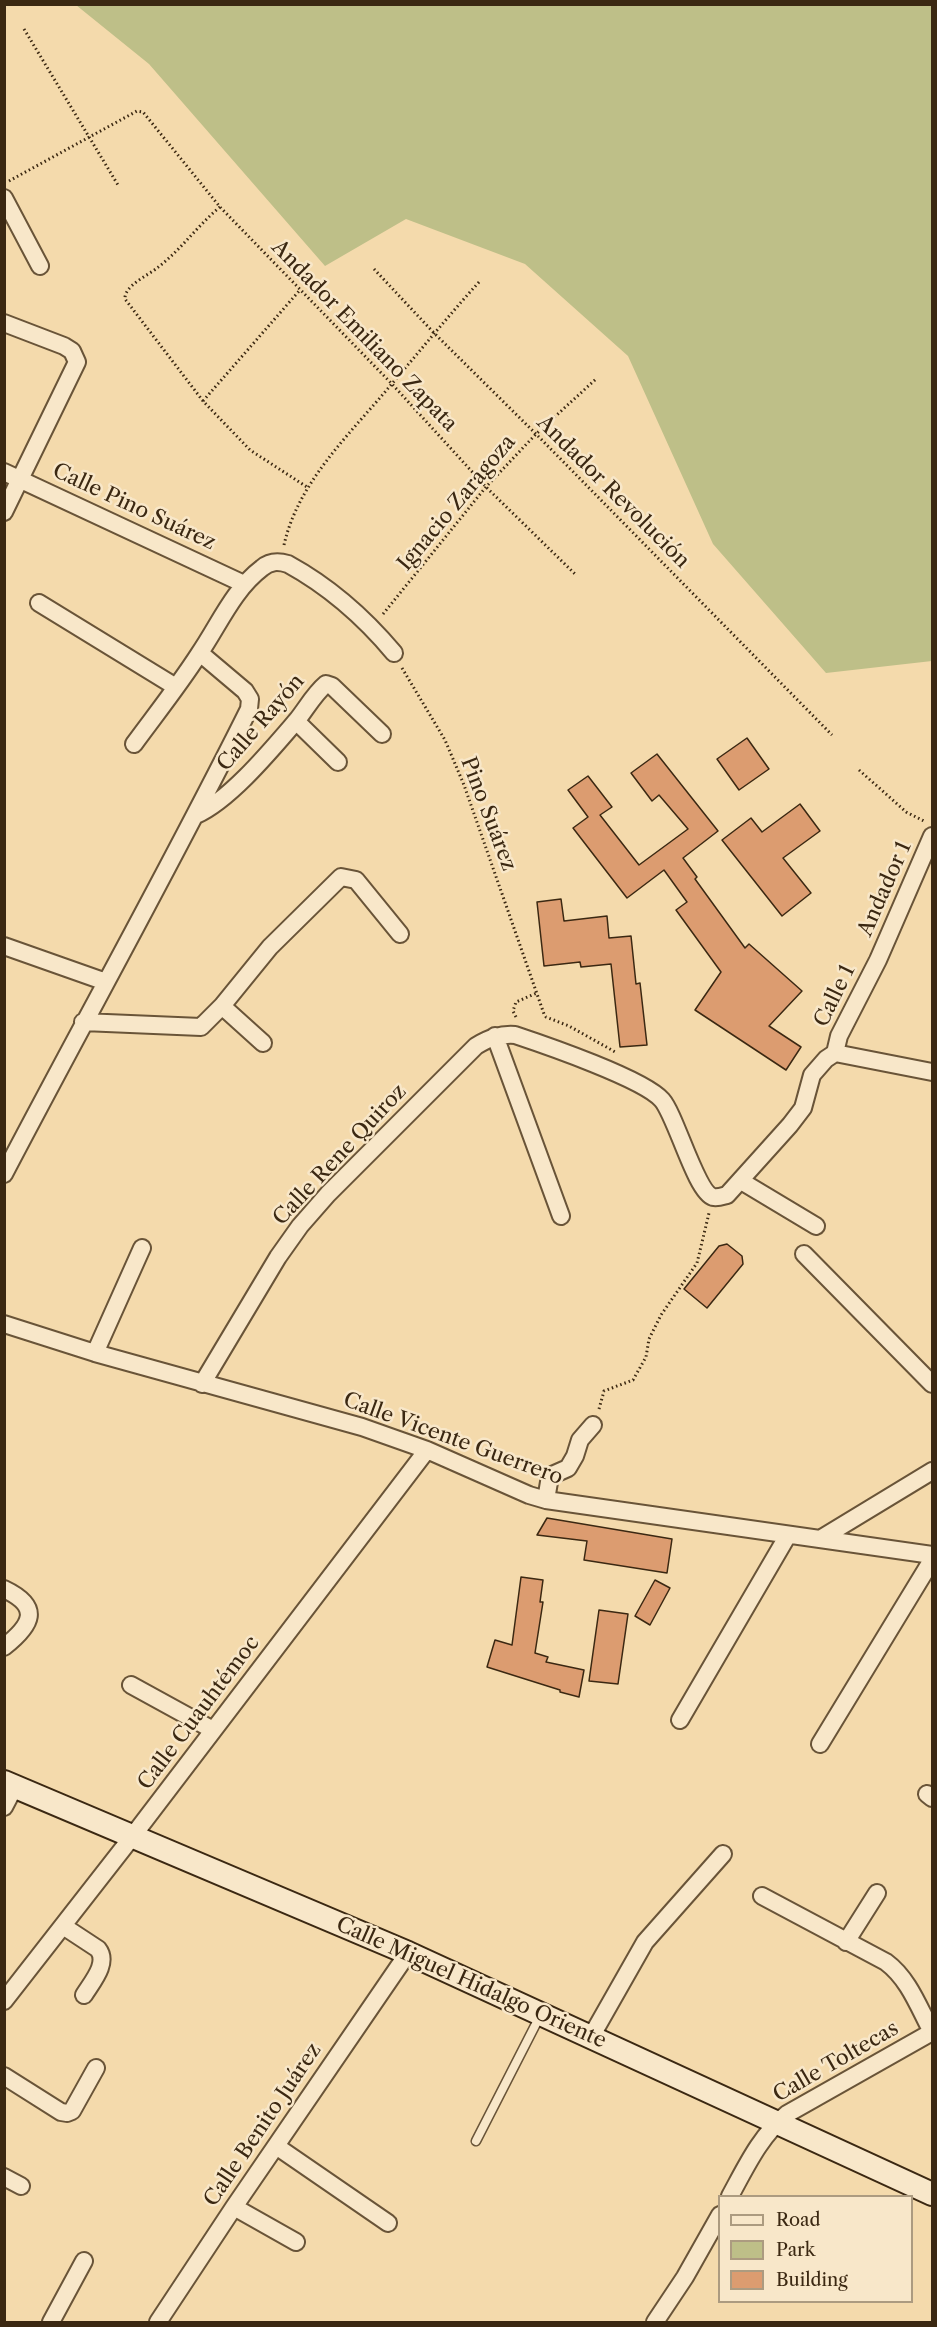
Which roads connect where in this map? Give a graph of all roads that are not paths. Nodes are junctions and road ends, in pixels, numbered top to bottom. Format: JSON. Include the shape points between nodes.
{"nodes":[{"id":1,"x":4,"y":198,"type":"edge"},
{"id":2,"x":40,"y":266,"type":"dead end"},
{"id":3,"x":4,"y":323,"type":"edge"},
{"id":4,"x":4,"y":472,"type":"edge"},
{"id":5,"x":22,"y":478,"type":"junction"},
{"id":6,"x":4,"y":512,"type":"edge"},
{"id":7,"x":244,"y":584,"type":"junction"},
{"id":8,"x":39,"y":603,"type":"dead end"},
{"id":9,"x":200,"y":653,"type":"junction"},
{"id":10,"x":394,"y":653,"type":"road end"},
{"id":11,"x":176,"y":687,"type":"junction"},
{"id":12,"x":296,"y":721,"type":"junction"},
{"id":13,"x":382,"y":734,"type":"dead end"},
{"id":14,"x":134,"y":744,"type":"dead end"},
{"id":15,"x":338,"y":762,"type":"dead end"},
{"id":16,"x":196,"y":815,"type":"junction"},
{"id":17,"x":933,"y":836,"type":"edge"},
{"id":18,"x":400,"y":934,"type":"dead end"},
{"id":19,"x":4,"y":946,"type":"edge"},
{"id":20,"x":878,"y":960,"type":"joint"},
{"id":21,"x":106,"y":982,"type":"junction"},
{"id":22,"x":222,"y":1006,"type":"junction"},
{"id":23,"x":83,"y":1022,"type":"junction"},
{"id":24,"x":495,"y":1036,"type":"junction"},
{"id":25,"x":263,"y":1043,"type":"dead end"},
{"id":26,"x":835,"y":1053,"type":"junction"},
{"id":27,"x":933,"y":1072,"type":"edge"},
{"id":28,"x":4,"y":1174,"type":"edge"},
{"id":29,"x":741,"y":1181,"type":"junction"},
{"id":30,"x":561,"y":1216,"type":"dead end"},
{"id":31,"x":816,"y":1226,"type":"dead end"},
{"id":32,"x":142,"y":1248,"type":"dead end"},
{"id":33,"x":804,"y":1254,"type":"dead end"},
{"id":34,"x":4,"y":1324,"type":"edge"},
{"id":35,"x":95,"y":1353,"type":"junction"},
{"id":36,"x":202,"y":1384,"type":"junction"},
{"id":37,"x":933,"y":1384,"type":"edge"},
{"id":38,"x":593,"y":1425,"type":"road end"},
{"id":39,"x":427,"y":1450,"type":"junction"},
{"id":40,"x":933,"y":1471,"type":"edge"},
{"id":41,"x":546,"y":1500,"type":"junction"},
{"id":42,"x":788,"y":1535,"type":"junction"},
{"id":43,"x":819,"y":1539,"type":"junction"},
{"id":44,"x":933,"y":1555,"type":"edge"},
{"id":45,"x":933,"y":1560,"type":"edge"},
{"id":46,"x":4,"y":1589,"type":"edge"},
{"id":47,"x":4,"y":1647,"type":"edge"},
{"id":48,"x":131,"y":1686,"type":"dead end"},
{"id":49,"x":680,"y":1720,"type":"dead end"},
{"id":50,"x":213,"y":1730,"type":"junction"},
{"id":51,"x":820,"y":1744,"type":"dead end"},
{"id":52,"x":10,"y":1784,"type":"edge"},
{"id":53,"x":4,"y":1806,"type":"edge"},
{"id":54,"x":132,"y":1837,"type":"junction"},
{"id":55,"x":723,"y":1854,"type":"dead end"},
{"id":56,"x":877,"y":1893,"type":"dead end"},
{"id":57,"x":762,"y":1896,"type":"dead end"},
{"id":58,"x":63,"y":1926,"type":"junction"},
{"id":59,"x":846,"y":1942,"type":"junction"},
{"id":60,"x":408,"y":1953,"type":"junction"},
{"id":61,"x":84,"y":1995,"type":"dead end"},
{"id":62,"x":4,"y":2001,"type":"edge"},
{"id":63,"x":541,"y":2014,"type":"junction"},
{"id":64,"x":932,"y":2032,"type":"edge"},
{"id":65,"x":591,"y":2037,"type":"junction"},
{"id":66,"x":96,"y":2068,"type":"dead end"},
{"id":67,"x":4,"y":2076,"type":"edge"},
{"id":68,"x":776,"y":2122,"type":"junction"},
{"id":69,"x":476,"y":2141,"type":"dead end"},
{"id":70,"x":276,"y":2146,"type":"junction"},
{"id":71,"x":4,"y":2177,"type":"edge"},
{"id":72,"x":21,"y":2186,"type":"dead end"},
{"id":73,"x":933,"y":2194,"type":"edge"},
{"id":74,"x":731,"y":2195,"type":"edge"},
{"id":75,"x":234,"y":2206,"type":"junction"},
{"id":76,"x":718,"y":2218,"type":"edge"},
{"id":77,"x":388,"y":2223,"type":"dead end"},
{"id":78,"x":296,"y":2242,"type":"dead end"},
{"id":79,"x":84,"y":2260,"type":"dead end"},
{"id":80,"x":51,"y":2322,"type":"edge"},
{"id":81,"x":158,"y":2322,"type":"edge"},
{"id":82,"x":655,"y":2322,"type":"edge"}],
"edges":[{"from":1,"to":2,"type":"street"},
{"from":3,"to":5,"type":"street","via":[[64,346],[72,351],[77,362]]},
{"from":4,"to":5,"type":"street","name":"Calle Pino Suárez"},
{"from":5,"to":6,"type":"street"},
{"from":5,"to":7,"type":"street","name":"Calle Pino Suárez"},
{"from":7,"to":9,"type":"street"},
{"from":7,"to":10,"type":"street","via":[[269,563],[281,562],[327,586]]},
{"from":8,"to":11,"type":"street"},
{"from":9,"to":11,"type":"street"},
{"from":9,"to":16,"type":"street","name":"Calle Rayón","via":[[245,691],[250,703]]},
{"from":11,"to":14,"type":"street"},
{"from":12,"to":13,"type":"street","name":"Calle Rayón","via":[[328,684]]},
{"from":12,"to":15,"type":"street"},
{"from":12,"to":16,"type":"street","name":"Calle Rayón","via":[[219,802]]},
{"from":16,"to":21,"type":"street","name":"Calle Rayón"},
{"from":17,"to":20,"type":"street","name":"Andador 1"},
{"from":18,"to":22,"type":"street","via":[[356,880],[341,877],[270,947]]},
{"from":19,"to":21,"type":"street"},
{"from":20,"to":26,"type":"street","name":"Calle 1","via":[[839,1036]]},
{"from":21,"to":23,"type":"street","name":"Calle Rayón"},
{"from":22,"to":23,"type":"street","via":[[201,1027]]},
{"from":22,"to":25,"type":"street"},
{"from":23,"to":28,"type":"street","name":"Calle Rayón"},
{"from":24,"to":29,"type":"street","via":[[528,1039],[628,1078],[658,1096],[671,1113],[678,1136],[708,1194],[727,1195]]},
{"from":24,"to":30,"type":"street"},
{"from":24,"to":36,"type":"street","name":"Calle Rene Quiroz","via":[[476,1046],[327,1194],[300,1226]]},
{"from":26,"to":27,"type":"street"},
{"from":26,"to":29,"type":"street","via":[[812,1076],[803,1108]]},
{"from":29,"to":31,"type":"street"},
{"from":32,"to":35,"type":"street"},
{"from":33,"to":37,"type":"street"},
{"from":34,"to":35,"type":"street","name":"Calle Vicente Guerrero"},
{"from":35,"to":36,"type":"street","name":"Calle Vicente Guerrero"},
{"from":36,"to":39,"type":"street","name":"Calle Vicente Guerrero","via":[[362,1427]]},
{"from":38,"to":41,"type":"street","via":[[580,1440],[568,1468],[550,1476]]},
{"from":39,"to":41,"type":"street","name":"Calle Vicente Guerrero"},
{"from":39,"to":50,"type":"street","name":"Calle Cuauhtémoc"},
{"from":40,"to":43,"type":"street"},
{"from":41,"to":42,"type":"street","name":"Calle Vicente Guerrero"},
{"from":42,"to":43,"type":"street","name":"Calle Vicente Guerrero"},
{"from":42,"to":49,"type":"street"},
{"from":43,"to":44,"type":"street","name":"Calle Vicente Guerrero"},
{"from":45,"to":51,"type":"street"},
{"from":46,"to":47,"type":"street","via":[[30,1609],[26,1625]]},
{"from":48,"to":50,"type":"street"},
{"from":50,"to":54,"type":"street","name":"Calle Cuauhtémoc"},
{"from":52,"to":53,"type":"street"},
{"from":52,"to":54,"type":"street","name":"Calle Miguel Hidalgo Oriente"},
{"from":54,"to":58,"type":"street","name":"Calle Cuauhtémoc"},
{"from":54,"to":60,"type":"street","name":"Calle Miguel Hidalgo Oriente"},
{"from":55,"to":65,"type":"street","via":[[645,1942]]},
{"from":56,"to":59,"type":"street"},
{"from":57,"to":59,"type":"street"},
{"from":58,"to":61,"type":"street","via":[[102,1954],[103,1962]]},
{"from":58,"to":62,"type":"street","name":"Calle Cuauhtémoc"},
{"from":59,"to":64,"type":"street","via":[[896,1970]]},
{"from":60,"to":63,"type":"street","name":"Calle Miguel Hidalgo Oriente"},
{"from":60,"to":70,"type":"street","name":"Calle Benito Juárez"},
{"from":63,"to":65,"type":"street","name":"Calle Miguel Hidalgo Oriente"},
{"from":63,"to":69,"type":"lane"},
{"from":64,"to":68,"type":"street","name":"Calle Toltecas"},
{"from":65,"to":68,"type":"street","name":"Calle Miguel Hidalgo Oriente"},
{"from":66,"to":67,"type":"street","via":[[72,2111],[67,2113]]},
{"from":68,"to":73,"type":"street","name":"Calle Miguel Hidalgo Oriente"},
{"from":68,"to":74,"type":"street","name":"Calle Toltecas","via":[[760,2142]]},
{"from":70,"to":75,"type":"street","name":"Calle Benito Juárez"},
{"from":70,"to":77,"type":"street"},
{"from":71,"to":72,"type":"street"},
{"from":75,"to":78,"type":"street"},
{"from":75,"to":81,"type":"street","name":"Calle Benito Juárez"},
{"from":76,"to":82,"type":"street"},
{"from":79,"to":80,"type":"street"}]}
